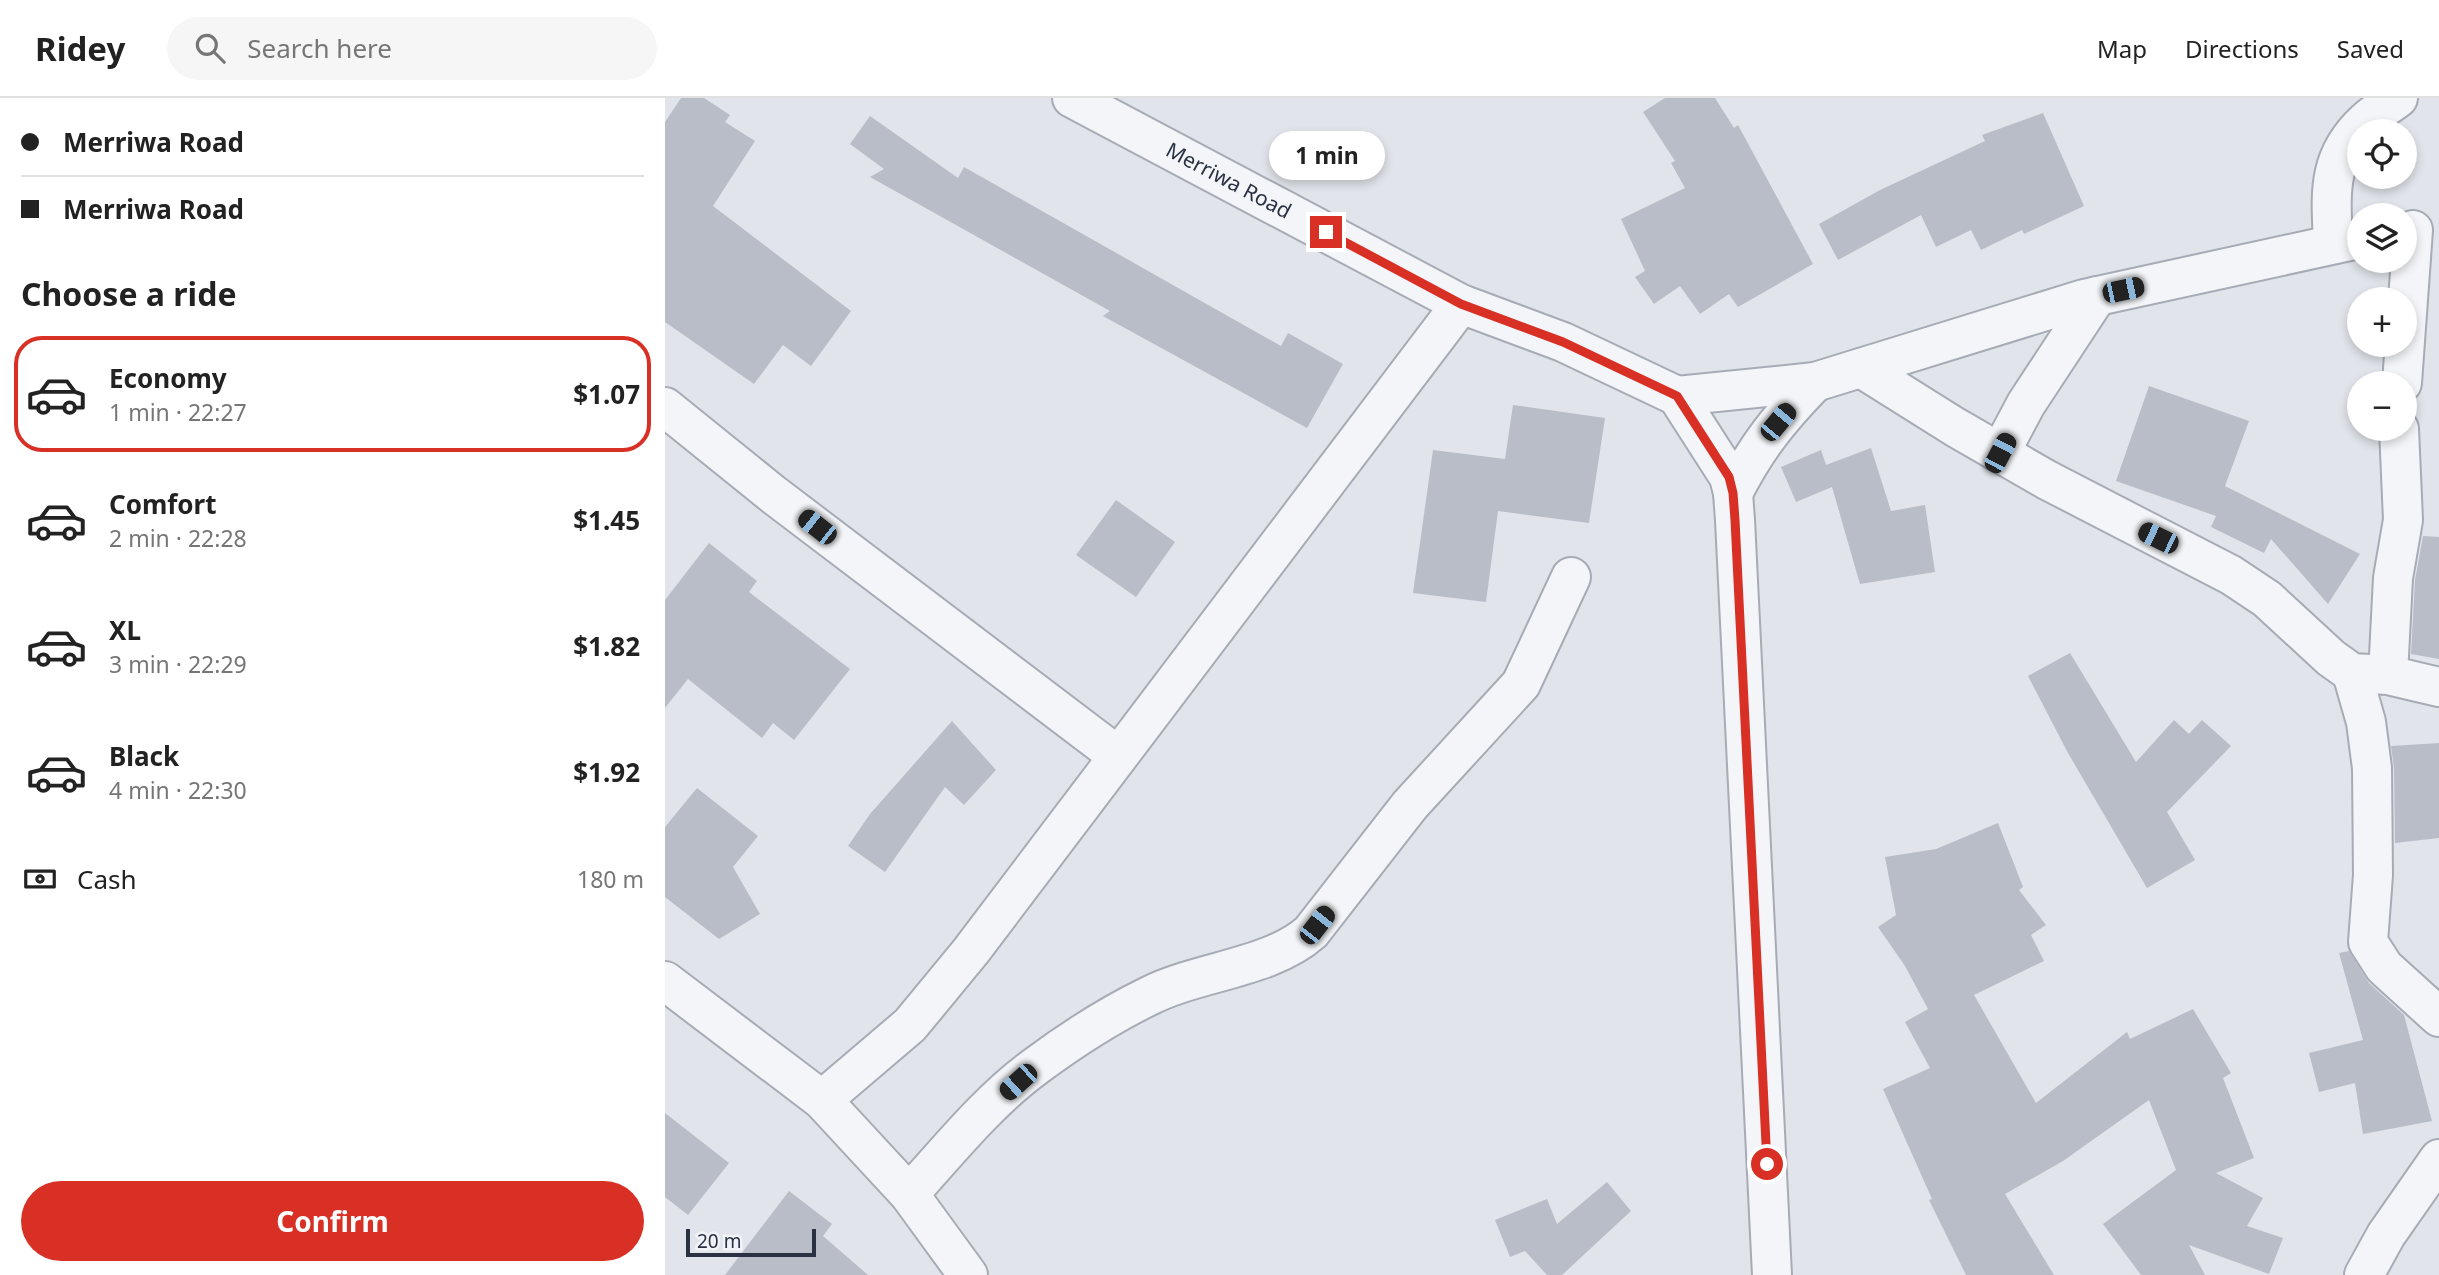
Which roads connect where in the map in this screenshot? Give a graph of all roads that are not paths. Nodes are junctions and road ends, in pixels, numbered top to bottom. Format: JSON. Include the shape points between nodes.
{"nodes":[{"id":1,"x":1072,"y":98,"type":"edge"},
{"id":2,"x":2398,"y":98,"type":"edge"},
{"id":3,"x":2419,"y":229,"type":"edge"},
{"id":4,"x":2346,"y":242,"type":"edge"},
{"id":5,"x":2097,"y":296,"type":"junction"},
{"id":6,"x":1461,"y":304,"type":"junction"},
{"id":7,"x":1861,"y":368,"type":"junction"},
{"id":8,"x":2403,"y":371,"type":"edge"},
{"id":9,"x":1815,"y":382,"type":"junction"},
{"id":10,"x":1677,"y":396,"type":"junction"},
{"id":11,"x":665,"y":407,"type":"edge"},
{"id":12,"x":2400,"y":441,"type":"edge"},
{"id":13,"x":2000,"y":453,"type":"junction"},
{"id":14,"x":1733,"y":493,"type":"junction"},
{"id":15,"x":1571,"y":577,"type":"dead end"},
{"id":16,"x":2370,"y":674,"type":"junction"},
{"id":17,"x":2439,"y":687,"type":"edge"},
{"id":18,"x":1118,"y":756,"type":"junction"},
{"id":19,"x":665,"y":981,"type":"edge"},
{"id":20,"x":2439,"y":1017,"type":"edge"},
{"id":21,"x":822,"y":1100,"type":"junction"},
{"id":22,"x":2439,"y":1159,"type":"edge"},
{"id":23,"x":909,"y":1194,"type":"junction"},
{"id":24,"x":968,"y":1275,"type":"edge"},
{"id":25,"x":1772,"y":1275,"type":"edge"},
{"id":26,"x":2364,"y":1275,"type":"edge"}],
"edges":[{"from":1,"to":6,"type":"street","name":"Merriwa Road"},
{"from":2,"to":4,"type":"street","via":[[2367,120],[2335,163],[2331,207]]},
{"from":3,"to":8,"type":"street"},
{"from":4,"to":5,"type":"street"},
{"from":5,"to":7,"type":"street"},
{"from":5,"to":13,"type":"street","via":[[2026,404]]},
{"from":6,"to":10,"type":"street","name":"Merriwa Road","via":[[1563,342]]},
{"from":6,"to":18,"type":"street"},
{"from":7,"to":9,"type":"street"},
{"from":7,"to":13,"type":"street"},
{"from":9,"to":10,"type":"street"},
{"from":9,"to":14,"type":"street","via":[[1768,434]]},
{"from":10,"to":14,"type":"street","via":[[1729,477]]},
{"from":11,"to":18,"type":"street"},
{"from":12,"to":16,"type":"street","via":[[2403,520]]},
{"from":13,"to":16,"type":"street","via":[[2231,575],[2267,599],[2331,658]]},
{"from":14,"to":25,"type":"street"},
{"from":15,"to":23,"type":"street","via":[[1521,684],[1410,805],[1311,932],[1279,953],[1150,995],[1035,1066],[971,1126]]},
{"from":16,"to":17,"type":"street"},
{"from":16,"to":20,"type":"street","via":[[2366,722],[2372,768],[2373,875],[2368,942],[2385,967]]},
{"from":18,"to":21,"type":"street","via":[[971,951],[909,1025]]},
{"from":19,"to":21,"type":"street"},
{"from":21,"to":23,"type":"street"},
{"from":22,"to":26,"type":"street"},
{"from":23,"to":24,"type":"street"}]}
